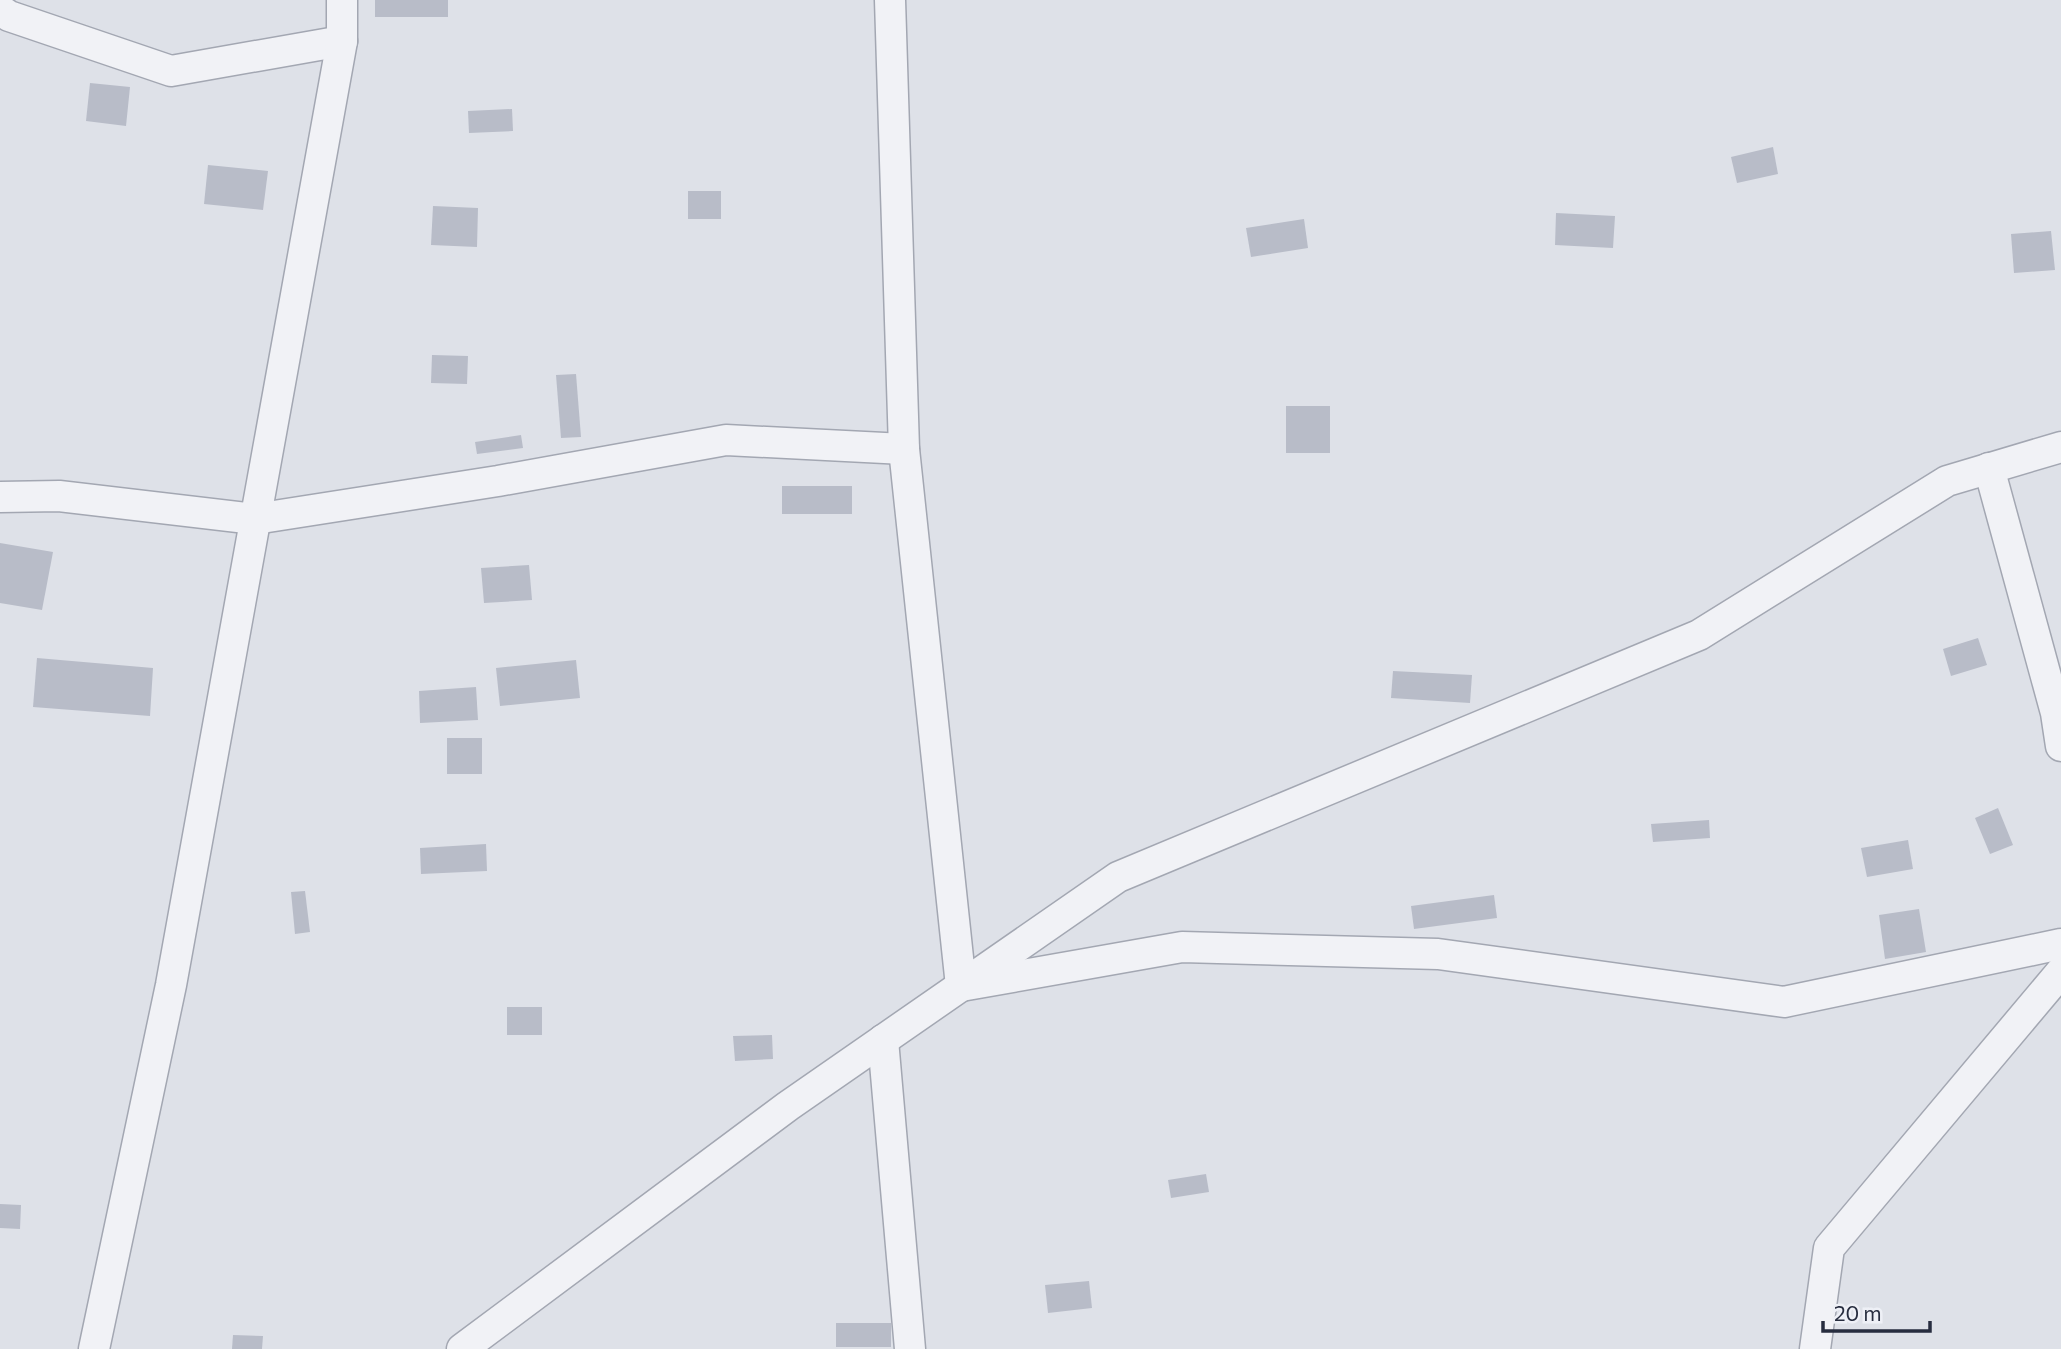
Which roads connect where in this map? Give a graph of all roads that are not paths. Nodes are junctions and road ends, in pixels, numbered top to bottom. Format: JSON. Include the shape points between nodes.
{"nodes":[{"id":1,"x":342,"y":0,"type":"edge"},
{"id":2,"x":890,"y":0,"type":"edge"},
{"id":3,"x":0,"y":10,"type":"edge"},
{"id":4,"x":342,"y":41,"type":"junction"},
{"id":5,"x":2061,"y":447,"type":"edge"},
{"id":6,"x":904,"y":449,"type":"junction"},
{"id":7,"x":1989,"y":468,"type":"junction"},
{"id":8,"x":0,"y":497,"type":"edge"},
{"id":9,"x":255,"y":519,"type":"junction"},
{"id":10,"x":2061,"y":746,"type":"edge"},
{"id":11,"x":2061,"y":944,"type":"edge"},
{"id":12,"x":2061,"y":972,"type":"edge"},
{"id":13,"x":961,"y":986,"type":"junction"},
{"id":14,"x":883,"y":1040,"type":"junction"},
{"id":15,"x":94,"y":1349,"type":"edge"},
{"id":16,"x":462,"y":1349,"type":"edge"},
{"id":17,"x":910,"y":1349,"type":"edge"},
{"id":18,"x":1815,"y":1349,"type":"edge"}],
"edges":[{"from":1,"to":4,"type":"street"},
{"from":2,"to":6,"type":"street"},
{"from":3,"to":4,"type":"street","via":[[171,71]]},
{"from":4,"to":9,"type":"street"},
{"from":5,"to":7,"type":"street"},
{"from":6,"to":9,"type":"street","via":[[726,440]]},
{"from":6,"to":13,"type":"street"},
{"from":7,"to":10,"type":"street"},
{"from":7,"to":13,"type":"street","via":[[1947,481],[1699,635],[1118,877]]},
{"from":8,"to":9,"type":"street","via":[[59,496]]},
{"from":9,"to":15,"type":"street","via":[[171,985]]},
{"from":11,"to":13,"type":"street","via":[[1784,1002],[1438,954],[1182,947]]},
{"from":12,"to":18,"type":"street","via":[[1829,1248]]},
{"from":13,"to":14,"type":"street"},
{"from":14,"to":16,"type":"street"},
{"from":14,"to":17,"type":"street"}]}
